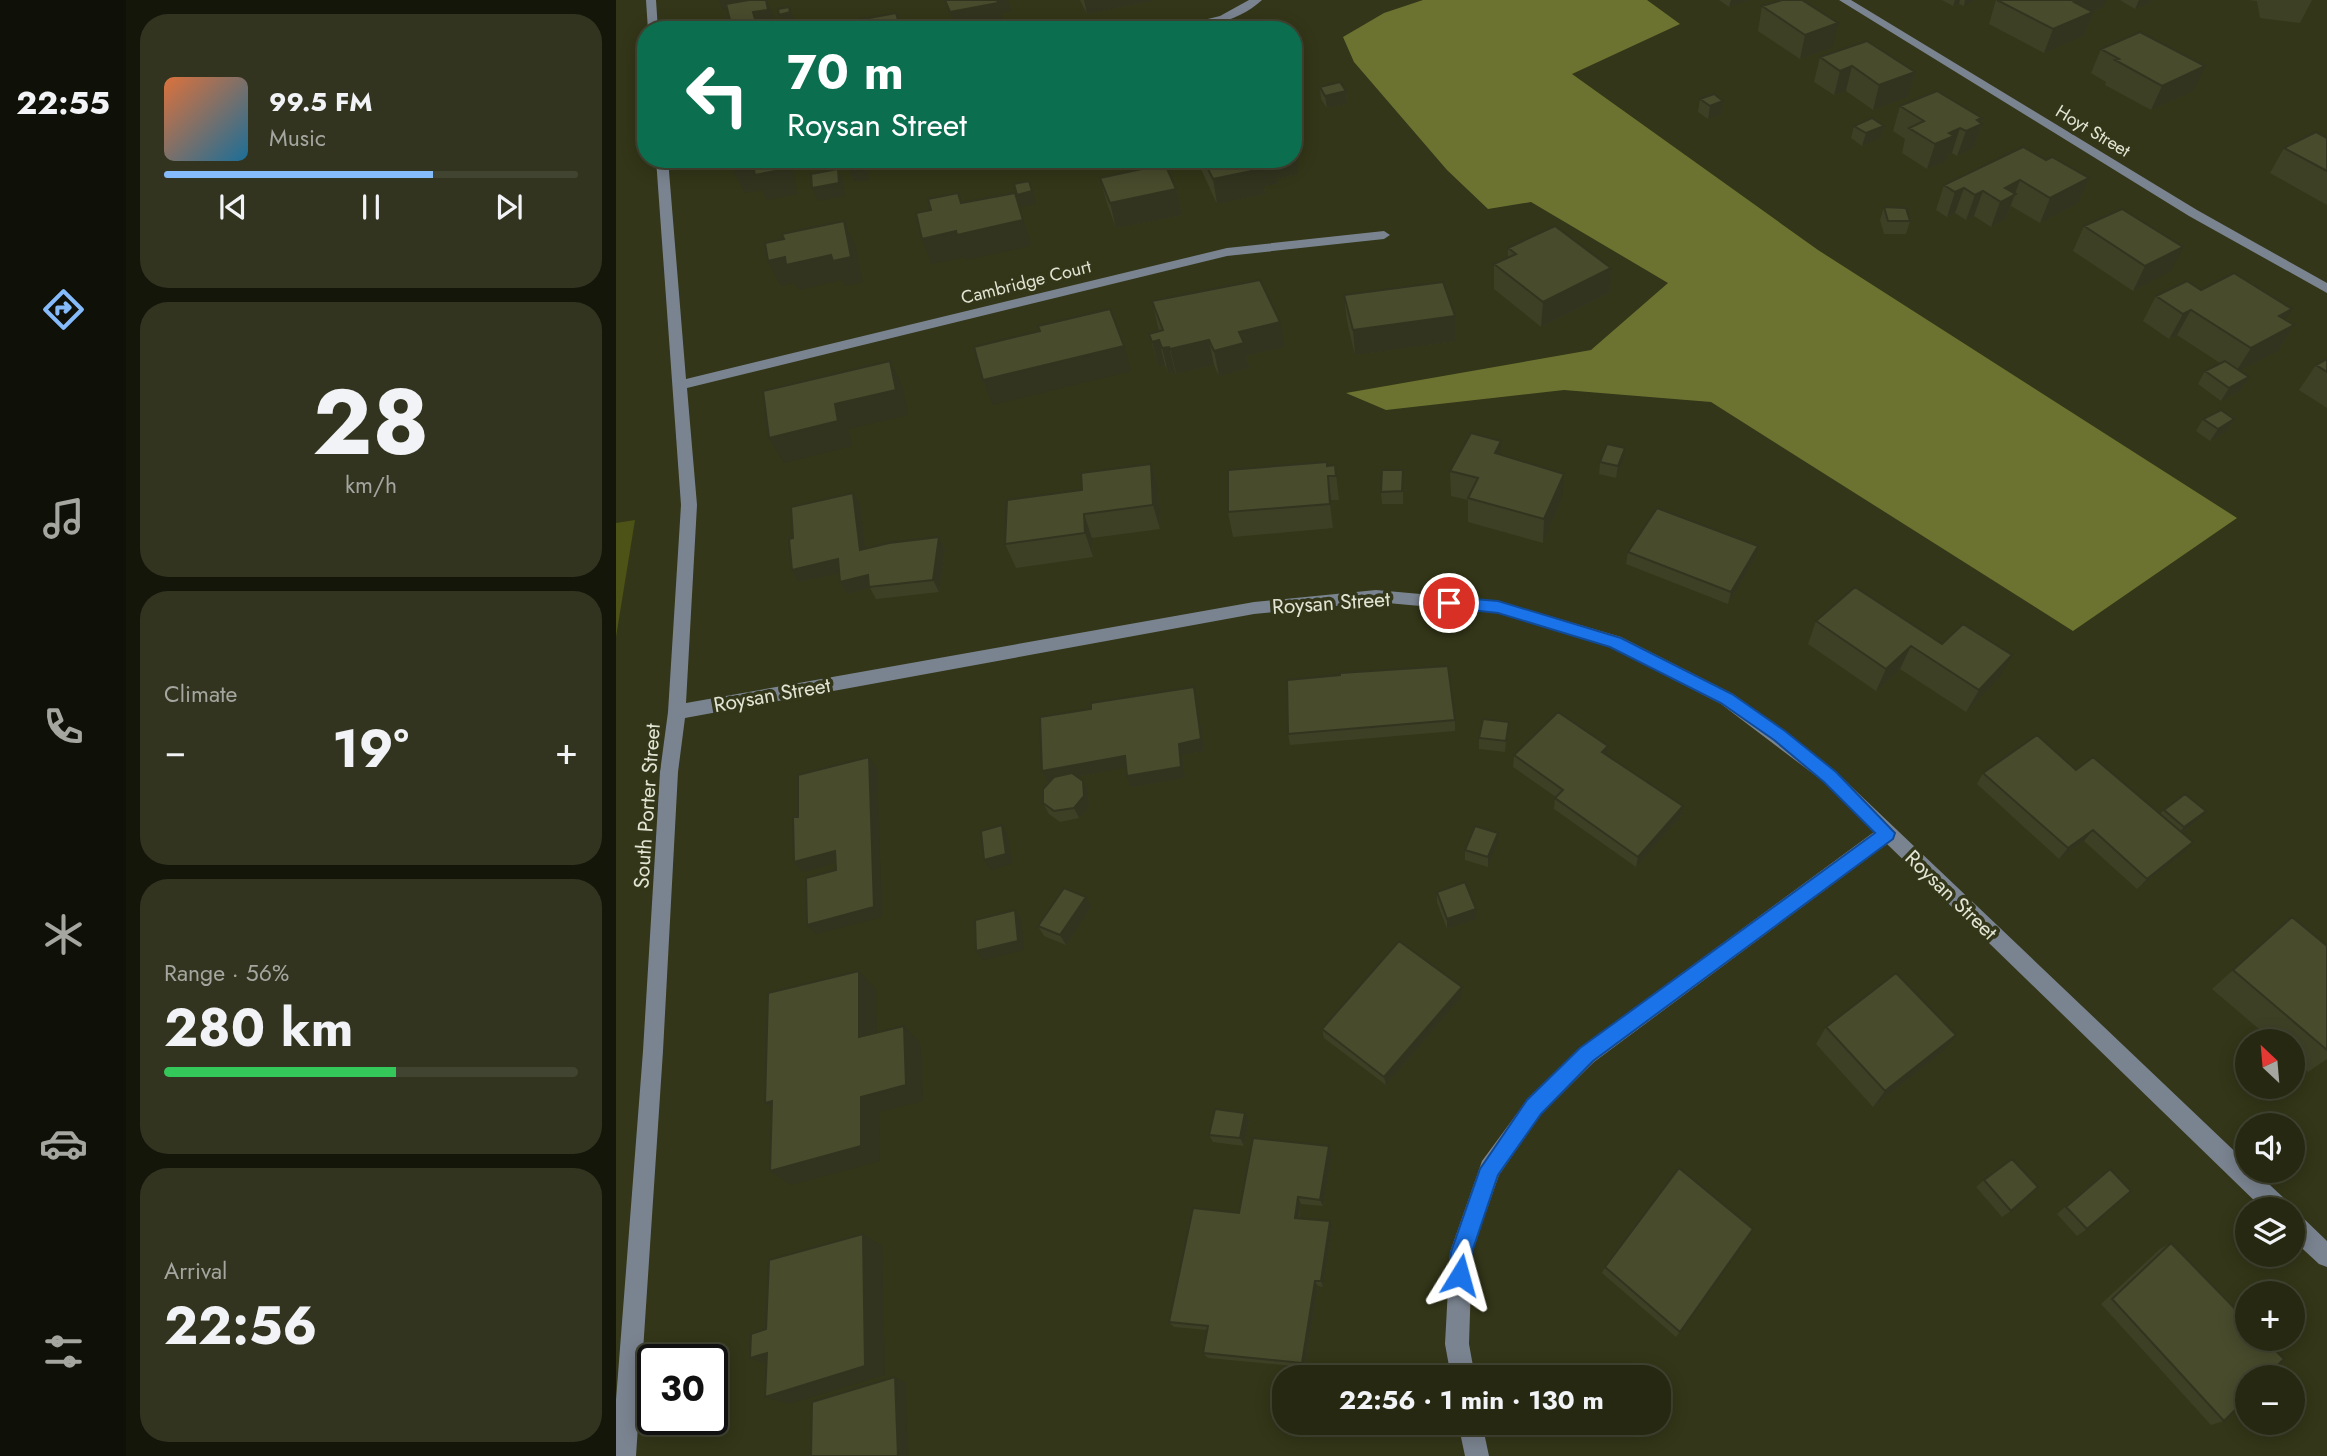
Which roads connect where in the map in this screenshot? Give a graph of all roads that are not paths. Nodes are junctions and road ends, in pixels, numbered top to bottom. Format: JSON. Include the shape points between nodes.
{"nodes":[{"id":1,"x":650,"y":0,"type":"edge"},
{"id":2,"x":1257,"y":0,"type":"edge"},
{"id":3,"x":1844,"y":0,"type":"edge"},
{"id":4,"x":652,"y":21,"type":"edge"},
{"id":5,"x":1213,"y":21,"type":"edge"},
{"id":6,"x":663,"y":168,"type":"edge"},
{"id":7,"x":1384,"y":235,"type":"dead end"},
{"id":8,"x":2327,"y":289,"type":"edge"},
{"id":9,"x":681,"y":386,"type":"junction"},
{"id":10,"x":677,"y":712,"type":"junction"},
{"id":11,"x":1887,"y":833,"type":"junction"},
{"id":12,"x":2266,"y":1197,"type":"edge"},
{"id":13,"x":2305,"y":1235,"type":"edge"},
{"id":14,"x":2327,"y":1256,"type":"edge"},
{"id":15,"x":1460,"y":1365,"type":"edge"},
{"id":16,"x":1473,"y":1435,"type":"edge"},
{"id":17,"x":624,"y":1456,"type":"edge"},
{"id":18,"x":1477,"y":1456,"type":"edge"}],
"edges":[{"from":1,"to":4,"type":"street"},
{"from":2,"to":5,"type":"street"},
{"from":3,"to":8,"type":"street","name":"Hoyt Street"},
{"from":6,"to":9,"type":"street","name":"South Porter Street"},
{"from":7,"to":9,"type":"street","name":"Cambridge Court","via":[[1227,253]]},
{"from":9,"to":10,"type":"street","name":"South Porter Street","via":[[689,505]]},
{"from":10,"to":11,"type":"street","name":"Roysan Street","via":[[1254,608],[1376,596],[1498,607],[1615,642],[1727,699],[1830,777]]},
{"from":10,"to":17,"type":"street","name":"South Porter Street","via":[[669,772]]},
{"from":11,"to":12,"type":"street","name":"Roysan Street"},
{"from":11,"to":15,"type":"street","via":[[1587,1055],[1534,1107],[1490,1169],[1461,1252]]},
{"from":13,"to":14,"type":"street"},
{"from":16,"to":18,"type":"street"}]}
